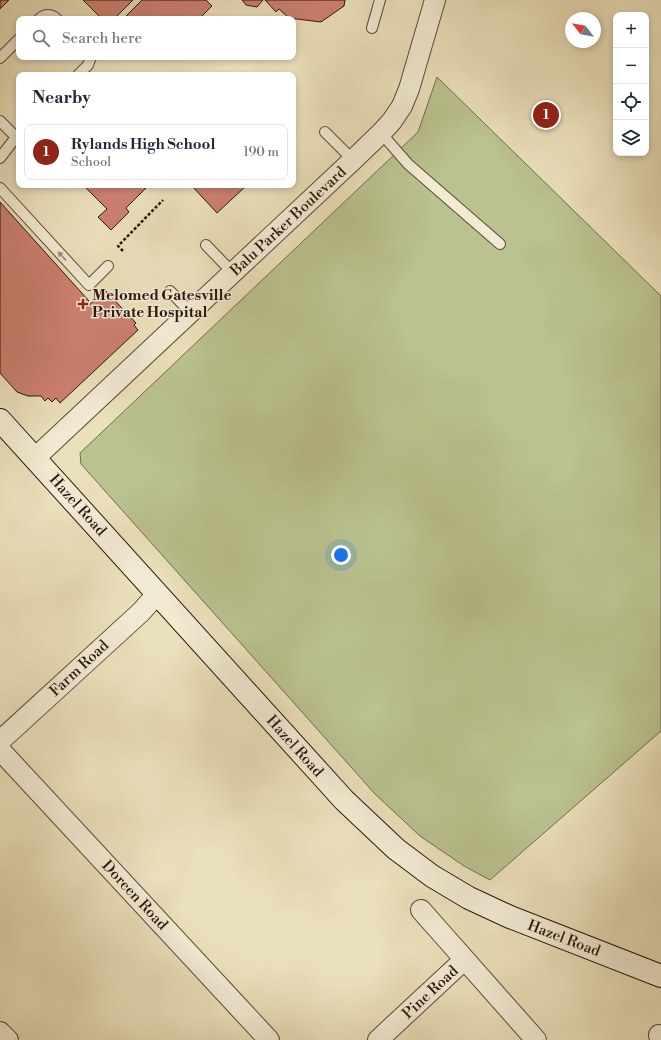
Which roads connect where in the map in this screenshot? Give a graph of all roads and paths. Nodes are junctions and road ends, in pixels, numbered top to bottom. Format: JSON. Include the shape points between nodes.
{"nodes":[{"id":1,"x":380,"y":0,"type":"edge"},
{"id":2,"x":435,"y":0,"type":"edge"},
{"id":3,"x":372,"y":28,"type":"dead end"},
{"id":4,"x":16,"y":42,"type":"edge"},
{"id":5,"x":0,"y":58,"type":"edge"},
{"id":6,"x":90,"y":60,"type":"edge"},
{"id":7,"x":81,"y":72,"type":"edge"},
{"id":8,"x":0,"y":121,"type":"edge"},
{"id":9,"x":325,"y":132,"type":"dead end"},
{"id":10,"x":381,"y":132,"type":"junction"},
{"id":11,"x":16,"y":134,"type":"edge"},
{"id":12,"x":16,"y":138,"type":"edge"},
{"id":13,"x":0,"y":158,"type":"edge"},
{"id":14,"x":353,"y":160,"type":"junction"},
{"id":15,"x":0,"y":188,"type":"edge"},
{"id":16,"x":163,"y":200,"type":"dead end"},
{"id":17,"x":500,"y":244,"type":"dead end"},
{"id":18,"x":206,"y":245,"type":"dead end"},
{"id":19,"x":122,"y":251,"type":"dead end"},
{"id":20,"x":108,"y":266,"type":"dead end"},
{"id":21,"x":232,"y":273,"type":"junction"},
{"id":22,"x":170,"y":291,"type":"dead end"},
{"id":23,"x":190,"y":312,"type":"junction"},
{"id":24,"x":0,"y":420,"type":"edge"},
{"id":25,"x":35,"y":458,"type":"junction"},
{"id":26,"x":157,"y":594,"type":"junction"},
{"id":27,"x":0,"y":741,"type":"edge"},
{"id":28,"x":0,"y":750,"type":"edge"},
{"id":29,"x":421,"y":910,"type":"dead end"},
{"id":30,"x":464,"y":960,"type":"junction"},
{"id":31,"x":661,"y":976,"type":"edge"},
{"id":32,"x":0,"y":1032,"type":"edge"},
{"id":33,"x":8,"y":1040,"type":"edge"},
{"id":34,"x":269,"y":1040,"type":"edge"},
{"id":35,"x":378,"y":1040,"type":"edge"},
{"id":36,"x":536,"y":1040,"type":"edge"}],
"edges":[{"from":1,"to":3,"type":"lane"},
{"from":2,"to":10,"type":"street","name":"Balu Parker Boulevard","via":[[409,89],[402,106]]},
{"from":4,"to":5,"type":"lane"},
{"from":6,"to":7,"type":"lane"},
{"from":8,"to":11,"type":"lane"},
{"from":9,"to":14,"type":"lane"},
{"from":10,"to":14,"type":"street","name":"Balu Parker Boulevard"},
{"from":10,"to":17,"type":"lane","via":[[408,164]]},
{"from":12,"to":13,"type":"lane"},
{"from":14,"to":21,"type":"street","name":"Balu Parker Boulevard"},
{"from":20,"to":15,"type":"lane","one_way":true,"via":[[89,285]]},
{"from":16,"to":19,"type":"path","via":[[118,246]]},
{"from":18,"to":21,"type":"lane"},
{"from":21,"to":23,"type":"street","name":"Balu Parker Boulevard"},
{"from":22,"to":23,"type":"lane"},
{"from":23,"to":25,"type":"street","name":"Balu Parker Boulevard"},
{"from":24,"to":25,"type":"street","name":"Hazel Road"},
{"from":25,"to":26,"type":"street","name":"Hazel Road"},
{"from":26,"to":27,"type":"street","name":"Farm Road","via":[[141,612]]},
{"from":26,"to":31,"type":"street","name":"Hazel Road","via":[[344,800],[402,854],[469,898],[510,917]]},
{"from":28,"to":34,"type":"street","name":"Doreen Road"},
{"from":29,"to":30,"type":"street"},
{"from":30,"to":35,"type":"street","name":"Pine Road"},
{"from":30,"to":36,"type":"street"},
{"from":32,"to":33,"type":"street"}]}
